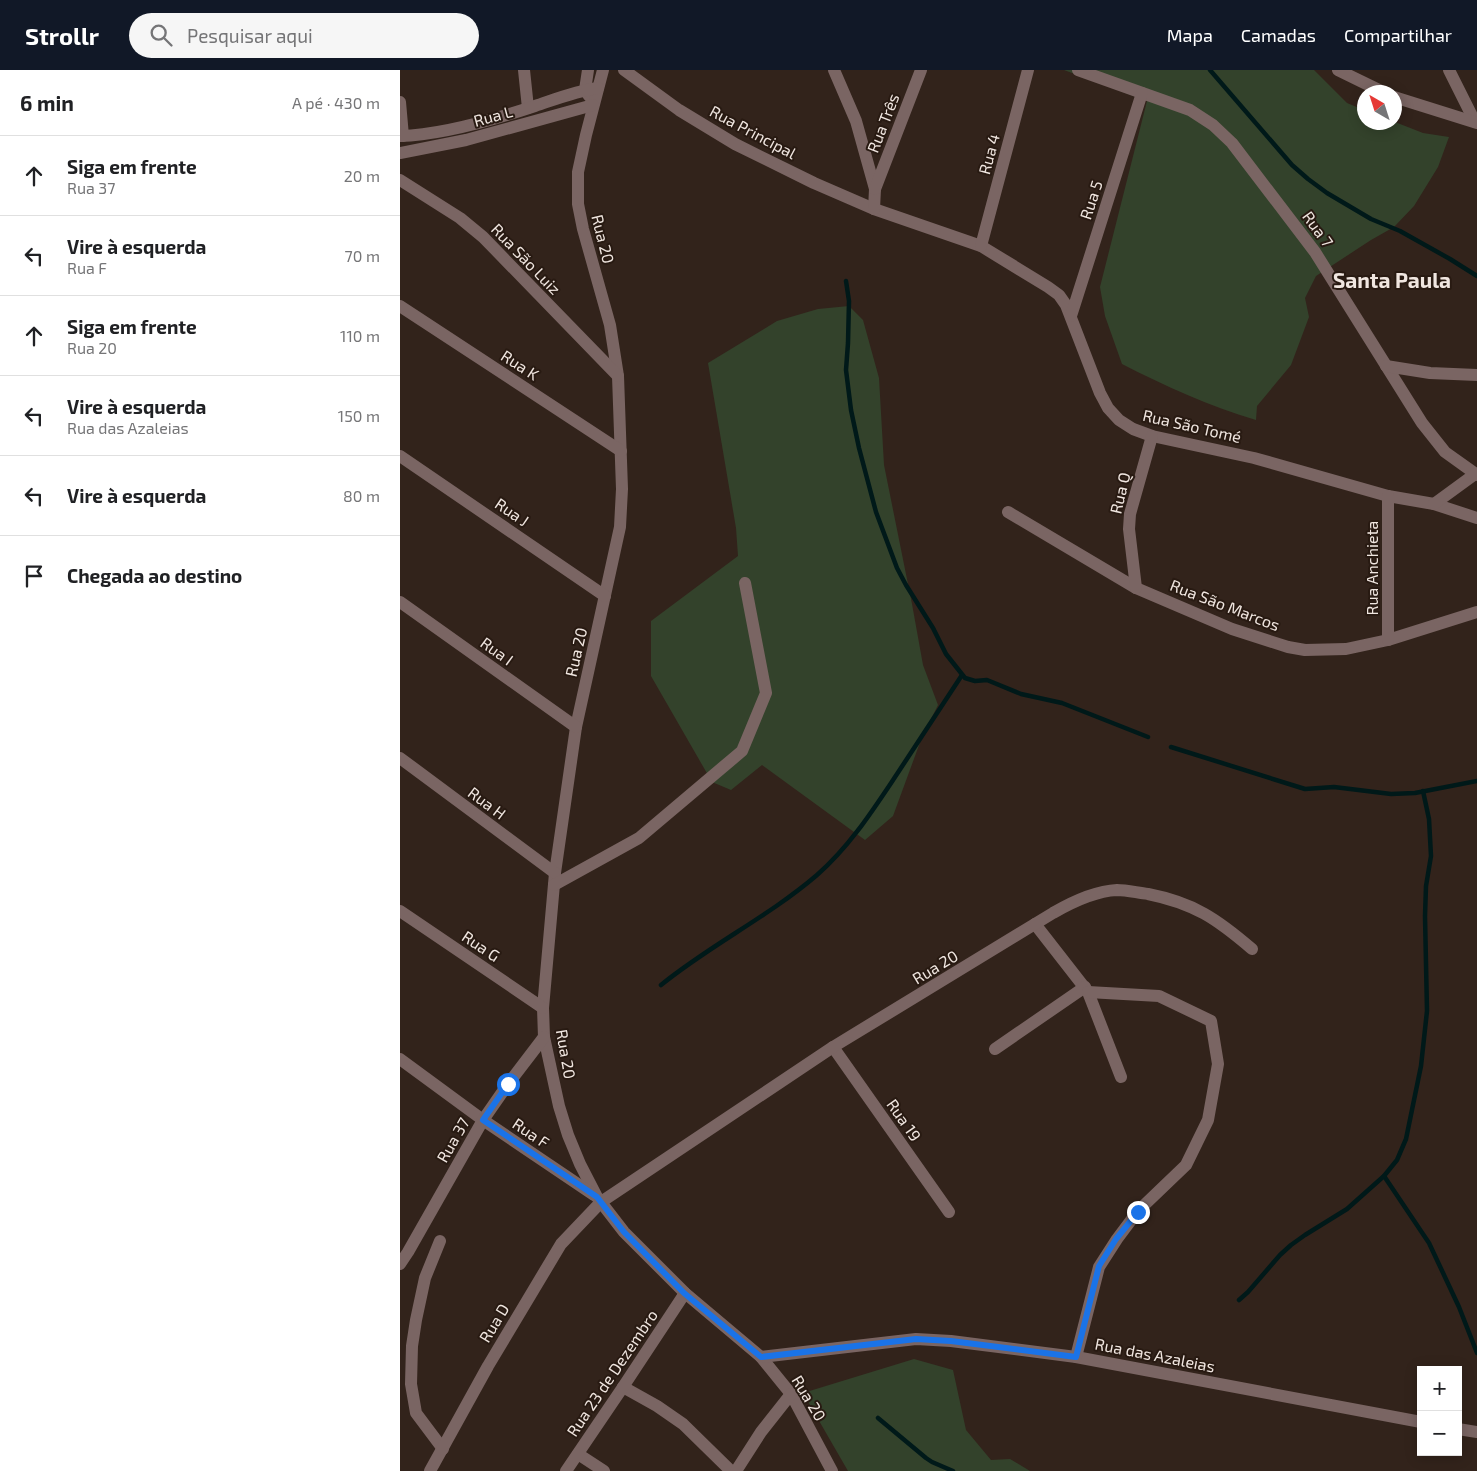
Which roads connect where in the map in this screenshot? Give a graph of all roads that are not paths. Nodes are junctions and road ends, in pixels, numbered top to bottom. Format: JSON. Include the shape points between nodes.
{"nodes":[{"id":1,"x":524,"y":70,"type":"edge"},
{"id":2,"x":588,"y":70,"type":"edge"},
{"id":3,"x":603,"y":70,"type":"edge"},
{"id":4,"x":624,"y":70,"type":"edge"},
{"id":5,"x":834,"y":70,"type":"edge"},
{"id":6,"x":921,"y":70,"type":"edge"},
{"id":7,"x":1028,"y":70,"type":"edge"},
{"id":8,"x":1078,"y":70,"type":"edge"},
{"id":9,"x":1338,"y":70,"type":"edge"},
{"id":10,"x":1449,"y":70,"type":"edge"},
{"id":11,"x":1369,"y":85,"type":"edge"},
{"id":12,"x":592,"y":89,"type":"junction"},
{"id":13,"x":1142,"y":93,"type":"junction"},
{"id":14,"x":1402,"y":99,"type":"edge"},
{"id":15,"x":400,"y":102,"type":"edge"},
{"id":16,"x":593,"y":105,"type":"junction"},
{"id":17,"x":528,"y":108,"type":"junction"},
{"id":18,"x":1476,"y":122,"type":"edge"},
{"id":19,"x":401,"y":136,"type":"edge"},
{"id":20,"x":400,"y":153,"type":"edge"},
{"id":21,"x":400,"y":180,"type":"edge"},
{"id":22,"x":875,"y":189,"type":"junction"},
{"id":23,"x":874,"y":209,"type":"junction"},
{"id":24,"x":981,"y":246,"type":"junction"},
{"id":25,"x":400,"y":306,"type":"edge"},
{"id":26,"x":1071,"y":316,"type":"junction"},
{"id":27,"x":1386,"y":366,"type":"junction"},
{"id":28,"x":1477,"y":375,"type":"edge"},
{"id":29,"x":618,"y":376,"type":"junction"},
{"id":30,"x":1152,"y":436,"type":"junction"},
{"id":31,"x":621,"y":451,"type":"junction"},
{"id":32,"x":400,"y":456,"type":"edge"},
{"id":33,"x":1476,"y":475,"type":"edge"},
{"id":34,"x":1388,"y":496,"type":"junction"},
{"id":35,"x":1434,"y":504,"type":"junction"},
{"id":36,"x":1008,"y":512,"type":"dead end"},
{"id":37,"x":1477,"y":518,"type":"edge"},
{"id":38,"x":745,"y":584,"type":"dead end"},
{"id":39,"x":1136,"y":588,"type":"junction"},
{"id":40,"x":605,"y":596,"type":"junction"},
{"id":41,"x":400,"y":602,"type":"edge"},
{"id":42,"x":1477,"y":612,"type":"edge"},
{"id":43,"x":1388,"y":640,"type":"junction"},
{"id":44,"x":576,"y":727,"type":"junction"},
{"id":45,"x":400,"y":758,"type":"edge"},
{"id":46,"x":554,"y":879,"type":"junction"},
{"id":47,"x":400,"y":911,"type":"edge"},
{"id":48,"x":1035,"y":924,"type":"junction"},
{"id":49,"x":1252,"y":949,"type":"dead end"},
{"id":50,"x":1087,"y":990,"type":"junction"},
{"id":51,"x":543,"y":1008,"type":"junction"},
{"id":52,"x":544,"y":1037,"type":"junction"},
{"id":53,"x":833,"y":1047,"type":"junction"},
{"id":54,"x":995,"y":1048,"type":"dead end"},
{"id":55,"x":400,"y":1059,"type":"edge"},
{"id":56,"x":1121,"y":1077,"type":"dead end"},
{"id":57,"x":483,"y":1120,"type":"junction"},
{"id":58,"x":599,"y":1200,"type":"junction"},
{"id":59,"x":949,"y":1212,"type":"dead end"},
{"id":60,"x":440,"y":1241,"type":"dead end"},
{"id":61,"x":400,"y":1264,"type":"edge"},
{"id":62,"x":684,"y":1293,"type":"junction"},
{"id":63,"x":761,"y":1357,"type":"junction"},
{"id":64,"x":1076,"y":1357,"type":"junction"},
{"id":65,"x":624,"y":1387,"type":"junction"},
{"id":66,"x":791,"y":1394,"type":"junction"},
{"id":67,"x":1417,"y":1421,"type":"edge"},
{"id":68,"x":1462,"y":1429,"type":"edge"},
{"id":69,"x":1477,"y":1432,"type":"edge"},
{"id":70,"x":443,"y":1449,"type":"junction"},
{"id":71,"x":578,"y":1454,"type":"junction"},
{"id":72,"x":430,"y":1471,"type":"edge"},
{"id":73,"x":566,"y":1471,"type":"edge"},
{"id":74,"x":604,"y":1471,"type":"edge"},
{"id":75,"x":731,"y":1471,"type":"edge"},
{"id":76,"x":736,"y":1471,"type":"edge"},
{"id":77,"x":832,"y":1471,"type":"edge"}],
"edges":[{"from":1,"to":17,"type":"street"},
{"from":2,"to":12,"type":"street","name":"Rua 20"},
{"from":3,"to":12,"type":"street","name":"Rua 20"},
{"from":4,"to":23,"type":"street","name":"Rua Principal","via":[[679,110],[735,144]]},
{"from":5,"to":22,"type":"street","via":[[856,121]]},
{"from":6,"to":22,"type":"street","name":"Rua Três"},
{"from":7,"to":24,"type":"street","name":"Rua 4"},
{"from":8,"to":13,"type":"street","name":"Rua 7"},
{"from":9,"to":11,"type":"street"},
{"from":10,"to":18,"type":"street"},
{"from":12,"to":16,"type":"street","name":"Rua 20"},
{"from":12,"to":17,"type":"street"},
{"from":13,"to":26,"type":"street","name":"Rua 5"},
{"from":13,"to":27,"type":"street","name":"Rua 7","via":[[1190,110],[1232,143],[1315,252]]},
{"from":14,"to":18,"type":"street"},
{"from":15,"to":19,"type":"street"},
{"from":16,"to":20,"type":"street","name":"Rua L","via":[[466,140]]},
{"from":16,"to":29,"type":"street","name":"Rua 20","via":[[578,172],[578,204],[610,324]]},
{"from":17,"to":19,"type":"street","via":[[444,131]]},
{"from":21,"to":29,"type":"street","name":"Rua São Luiz","via":[[460,218],[483,238]]},
{"from":22,"to":23,"type":"street"},
{"from":23,"to":24,"type":"street","name":"Rua São Tomé"},
{"from":24,"to":26,"type":"street","name":"Rua São Tomé","via":[[1059,295]]},
{"from":25,"to":31,"type":"street","name":"Rua K"},
{"from":26,"to":30,"type":"street","name":"Rua São Tomé","via":[[1108,408],[1118,420]]},
{"from":27,"to":28,"type":"street","via":[[1430,373]]},
{"from":27,"to":33,"type":"street","name":"Rua 7","via":[[1422,423],[1445,452]]},
{"from":29,"to":31,"type":"street","name":"Rua 20"},
{"from":30,"to":34,"type":"street","name":"Rua São Tomé","via":[[1234,452]]},
{"from":30,"to":39,"type":"street","name":"Rua Q","via":[[1130,514]]},
{"from":31,"to":40,"type":"street","name":"Rua 20","via":[[620,527]]},
{"from":32,"to":40,"type":"street","name":"Rua J"},
{"from":33,"to":35,"type":"street"},
{"from":34,"to":35,"type":"street","name":"Rua São Tomé"},
{"from":34,"to":43,"type":"street","name":"Rua Anchieta"},
{"from":35,"to":37,"type":"street","name":"Rua São Tomé"},
{"from":36,"to":39,"type":"street","name":"Rua São Marcos"},
{"from":38,"to":46,"type":"street","via":[[766,693],[742,751],[639,838]]},
{"from":39,"to":43,"type":"street","name":"Rua São Marcos","via":[[1232,629],[1305,650],[1346,649]]},
{"from":40,"to":44,"type":"street","name":"Rua 20"},
{"from":41,"to":44,"type":"street","name":"Rua I"},
{"from":42,"to":43,"type":"street","name":"Rua São Marcos"},
{"from":44,"to":46,"type":"street","name":"Rua 20"},
{"from":45,"to":46,"type":"street","name":"Rua H"},
{"from":46,"to":51,"type":"street","name":"Rua 20"},
{"from":47,"to":51,"type":"street","name":"Rua G"},
{"from":48,"to":49,"type":"street","name":"Rua 20","via":[[1075,901],[1118,890],[1186,904],[1208,915]]},
{"from":48,"to":50,"type":"street"},
{"from":48,"to":53,"type":"street","name":"Rua 20"},
{"from":50,"to":54,"type":"street"},
{"from":50,"to":56,"type":"street"},
{"from":50,"to":64,"type":"street","via":[[1159,996],[1211,1021],[1218,1064],[1208,1120],[1186,1165],[1138,1212],[1099,1266]]},
{"from":51,"to":52,"type":"street","name":"Rua 20"},
{"from":52,"to":57,"type":"street","name":"Rua 37"},
{"from":52,"to":58,"type":"street","name":"Rua 20","via":[[568,1135]]},
{"from":53,"to":58,"type":"street","name":"Rua 20"},
{"from":53,"to":59,"type":"street","name":"Rua 19"},
{"from":55,"to":57,"type":"street","name":"Rua F"},
{"from":57,"to":58,"type":"street","name":"Rua F"},
{"from":57,"to":61,"type":"street","name":"Rua 37"},
{"from":58,"to":62,"type":"street","name":"Rua 20","via":[[624,1232]]},
{"from":58,"to":70,"type":"street","name":"Rua D","via":[[561,1244]]},
{"from":60,"to":70,"type":"street","via":[[425,1278],[416,1320],[411,1384],[416,1412]]},
{"from":62,"to":63,"type":"street","name":"Rua 20"},
{"from":62,"to":65,"type":"street","name":"Rua 23 de Dezembro"},
{"from":63,"to":64,"type":"street","name":"Rua das Azaleias","via":[[916,1339]]},
{"from":63,"to":66,"type":"street","name":"Rua 20"},
{"from":64,"to":67,"type":"street","name":"Rua das Azaleias"},
{"from":65,"to":71,"type":"street","name":"Rua 23 de Dezembro"},
{"from":65,"to":75,"type":"street","via":[[684,1424]]},
{"from":66,"to":76,"type":"street"},
{"from":66,"to":77,"type":"street","name":"Rua 20"},
{"from":68,"to":69,"type":"street"},
{"from":70,"to":72,"type":"street","name":"Rua D"},
{"from":71,"to":73,"type":"street","name":"Rua 23 de Dezembro"},
{"from":71,"to":74,"type":"street"}]}
